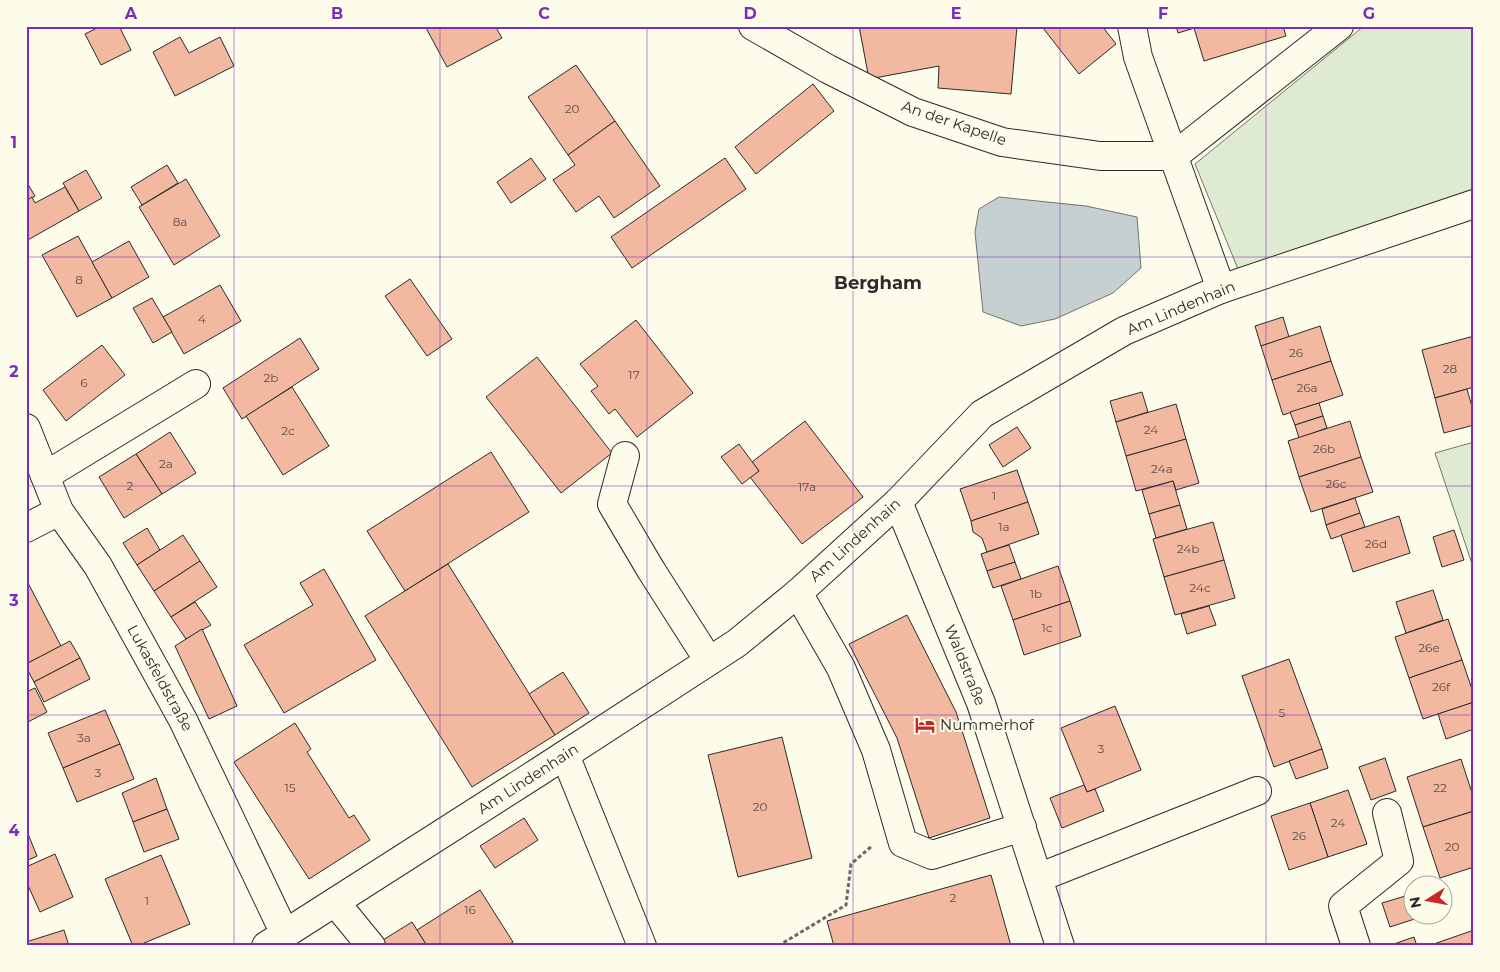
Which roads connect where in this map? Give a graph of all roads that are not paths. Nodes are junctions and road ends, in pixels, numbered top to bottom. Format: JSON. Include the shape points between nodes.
{"nodes":[{"id":1,"x":753,"y":26,"type":"edge"},
{"id":2,"x":1132,"y":26,"type":"edge"},
{"id":3,"x":1340,"y":26,"type":"edge"},
{"id":4,"x":1174,"y":156,"type":"junction"},
{"id":5,"x":1474,"y":204,"type":"edge"},
{"id":6,"x":1221,"y":289,"type":"junction"},
{"id":7,"x":196,"y":384,"type":"dead end"},
{"id":8,"x":26,"y":428,"type":"edge"},
{"id":9,"x":625,"y":456,"type":"dead end"},
{"id":10,"x":45,"y":476,"type":"junction"},
{"id":11,"x":898,"y":502,"type":"junction"},
{"id":12,"x":59,"y":511,"type":"junction"},
{"id":13,"x":26,"y":528,"type":"edge"},
{"id":14,"x":798,"y":593,"type":"junction"},
{"id":15,"x":709,"y":661,"type":"junction"},
{"id":16,"x":565,"y":755,"type":"junction"},
{"id":17,"x":1257,"y":791,"type":"dead end"},
{"id":18,"x":1387,"y":813,"type":"dead end"},
{"id":19,"x":1022,"y":827,"type":"junction"},
{"id":20,"x":1038,"y":878,"type":"junction"},
{"id":21,"x":335,"y":902,"type":"junction"},
{"id":22,"x":276,"y":940,"type":"edge"},
{"id":23,"x":371,"y":946,"type":"edge"},
{"id":24,"x":642,"y":946,"type":"edge"},
{"id":25,"x":1060,"y":946,"type":"edge"},
{"id":26,"x":1356,"y":946,"type":"edge"}],
"edges":[{"from":1,"to":4,"type":"street","name":"An der Kapelle","via":[[913,112],[1002,142],[1100,156]]},
{"from":2,"to":4,"type":"street","via":[[1138,57]]},
{"from":3,"to":4,"type":"street"},
{"from":4,"to":6,"type":"street"},
{"from":5,"to":6,"type":"street","name":"Am Lindenhain"},
{"from":6,"to":11,"type":"street","name":"Am Lindenhain","via":[[1124,331],[982,414]]},
{"from":7,"to":10,"type":"street"},
{"from":8,"to":10,"type":"street","name":"Lukasfeldstraße"},
{"from":9,"to":15,"type":"street","via":[[612,504]]},
{"from":10,"to":12,"type":"street","name":"Lukasfeldstraße"},
{"from":11,"to":14,"type":"street","name":"Am Lindenhain"},
{"from":11,"to":19,"type":"street","name":"Waldstraße","via":[[981,703]]},
{"from":12,"to":13,"type":"street"},
{"from":12,"to":22,"type":"street","name":"Lukasfeldstraße","via":[[98,566],[184,720]]},
{"from":14,"to":15,"type":"street","name":"Am Lindenhain"},
{"from":14,"to":19,"type":"street","via":[[845,677],[876,750],[903,843],[932,856]]},
{"from":15,"to":16,"type":"street","name":"Am Lindenhain"},
{"from":16,"to":21,"type":"street","name":"Am Lindenhain"},
{"from":16,"to":24,"type":"street"},
{"from":17,"to":20,"type":"street"},
{"from":18,"to":26,"type":"street","via":[[1399,861],[1343,906]]},
{"from":19,"to":20,"type":"street","name":"Waldstraße"},
{"from":20,"to":25,"type":"street","name":"Waldstraße"},
{"from":21,"to":22,"type":"street","name":"Am Lindenhain"},
{"from":21,"to":23,"type":"street"}]}
